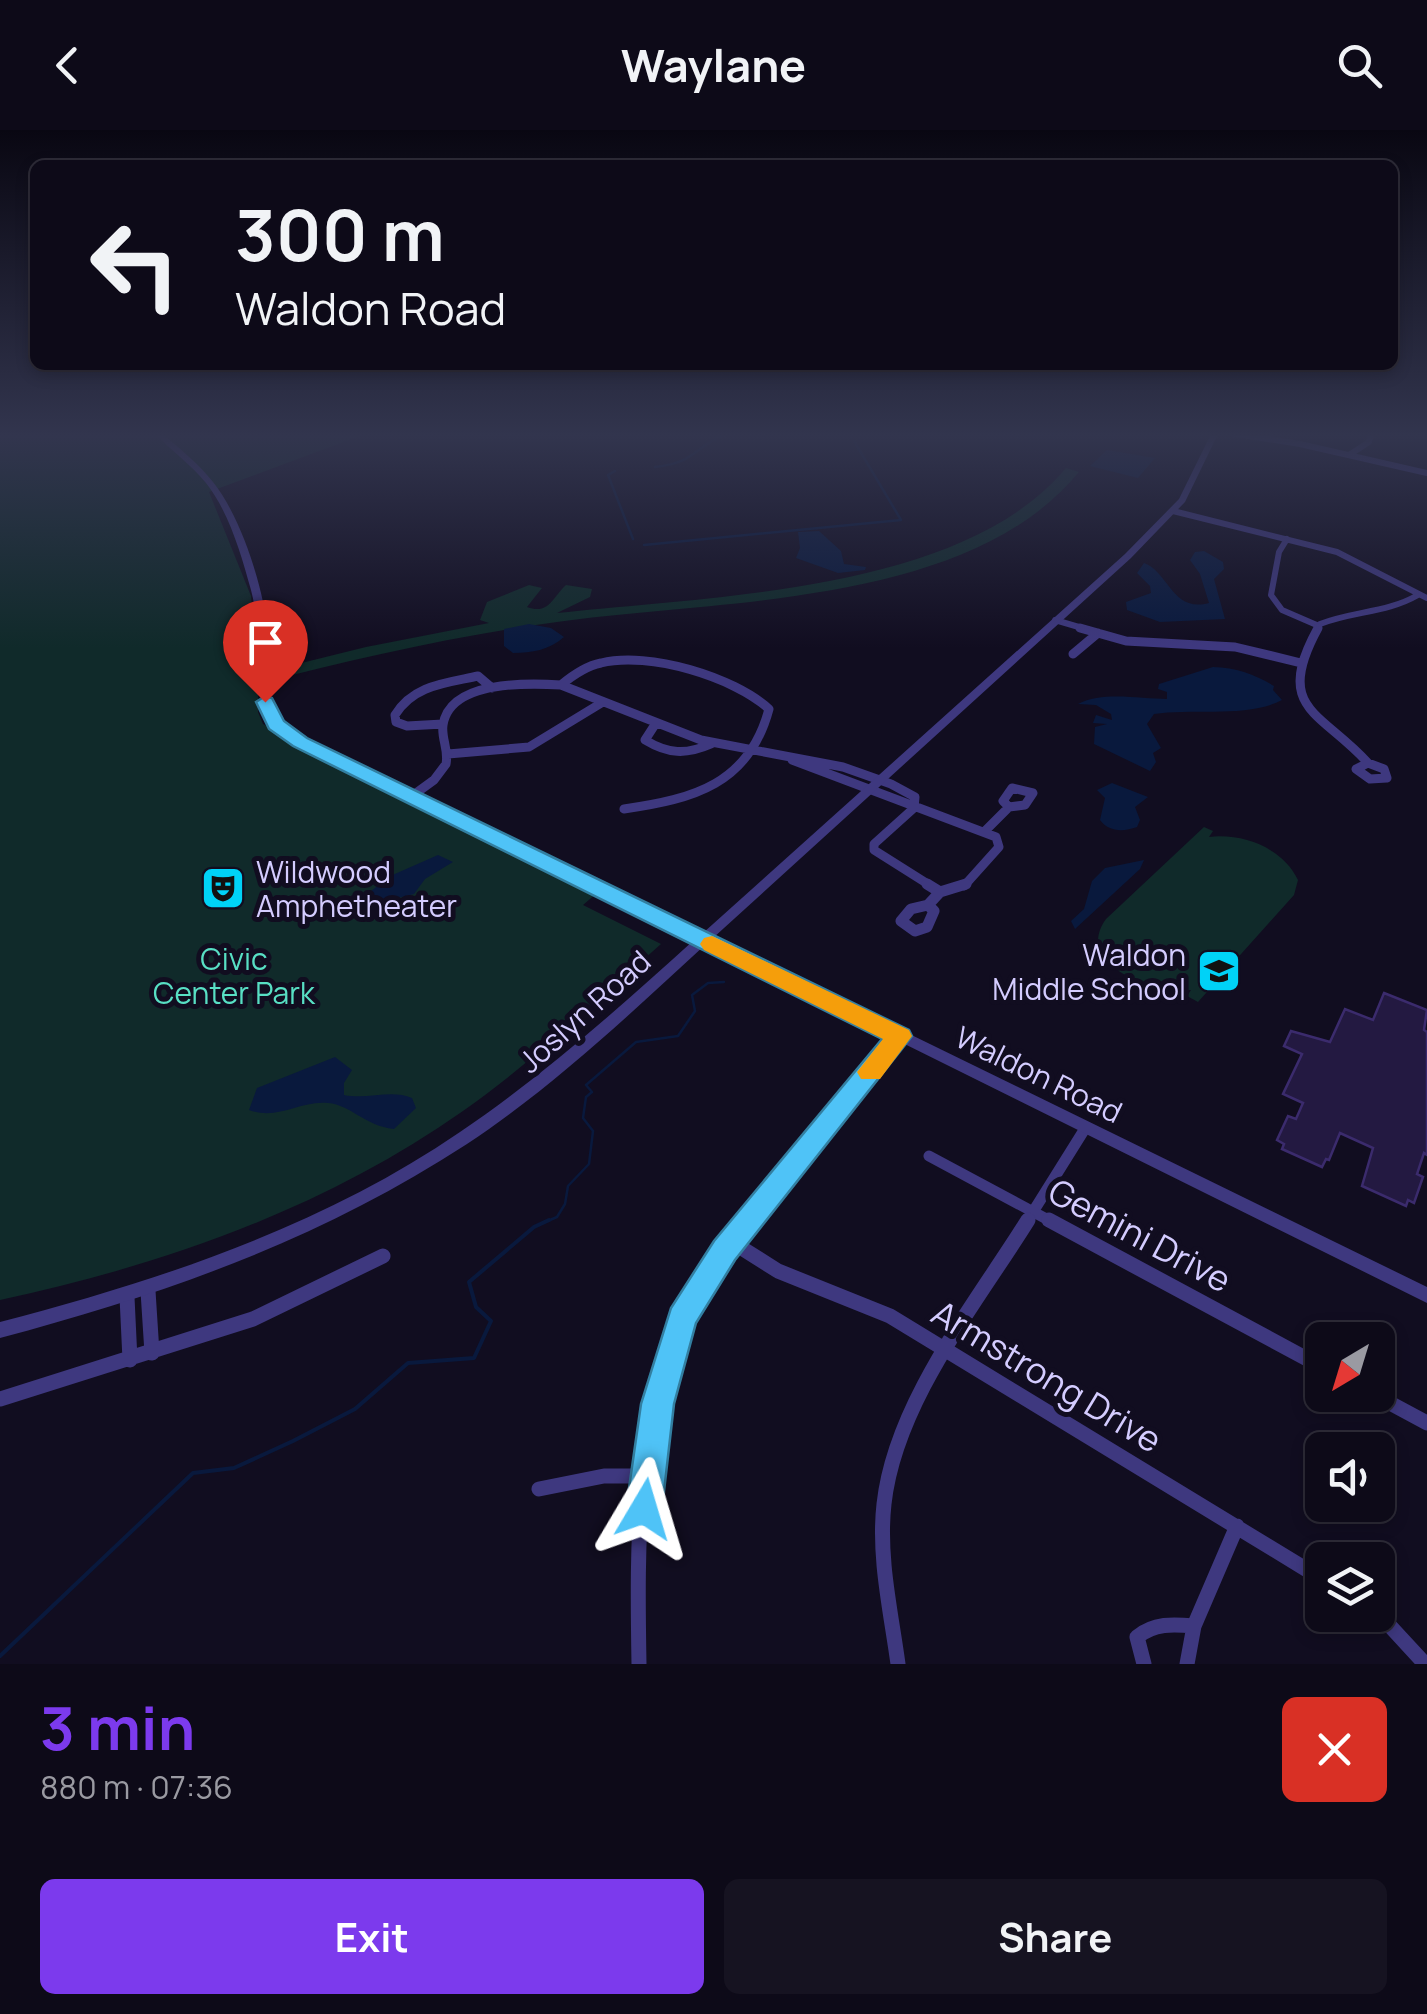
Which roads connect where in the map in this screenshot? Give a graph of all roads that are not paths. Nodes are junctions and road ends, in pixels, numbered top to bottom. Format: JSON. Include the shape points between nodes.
{"nodes":[{"id":1,"x":224,"y":506,"type":"edge"},
{"id":2,"x":1176,"y":506,"type":"edge"},
{"id":3,"x":1172,"y":511,"type":"junction"},
{"id":4,"x":1287,"y":539,"type":"junction"},
{"id":5,"x":1422,"y":597,"type":"edge"},
{"id":6,"x":1056,"y":620,"type":"junction"},
{"id":7,"x":1319,"y":626,"type":"junction"},
{"id":8,"x":1098,"y":633,"type":"junction"},
{"id":9,"x":1074,"y":654,"type":"dead end"},
{"id":10,"x":1302,"y":663,"type":"junction"},
{"id":11,"x":561,"y":685,"type":"junction"},
{"id":12,"x":492,"y":688,"type":"junction"},
{"id":13,"x":603,"y":702,"type":"junction"},
{"id":14,"x":656,"y":723,"type":"junction"},
{"id":15,"x":443,"y":724,"type":"junction"},
{"id":16,"x":712,"y":743,"type":"junction"},
{"id":17,"x":752,"y":753,"type":"junction"},
{"id":18,"x":448,"y":754,"type":"junction"},
{"id":19,"x":792,"y":760,"type":"junction"},
{"id":20,"x":1368,"y":762,"type":"dead end"},
{"id":21,"x":838,"y":763,"type":"junction"},
{"id":22,"x":830,"y":772,"type":"junction"},
{"id":23,"x":872,"y":783,"type":"junction"},
{"id":24,"x":412,"y":796,"type":"junction"},
{"id":25,"x":1009,"y":807,"type":"dead end"},
{"id":26,"x":914,"y":808,"type":"junction"},
{"id":27,"x":624,"y":809,"type":"dead end"},
{"id":28,"x":986,"y":831,"type":"junction"},
{"id":29,"x":940,"y":892,"type":"junction"},
{"id":30,"x":928,"y":905,"type":"dead end"},
{"id":31,"x":702,"y":938,"type":"junction"},
{"id":32,"x":900,"y":1036,"type":"junction"},
{"id":33,"x":1086,"y":1128,"type":"junction"},
{"id":34,"x":929,"y":1156,"type":"dead end"},
{"id":35,"x":1034,"y":1212,"type":"junction"},
{"id":36,"x":732,"y":1242,"type":"junction"},
{"id":37,"x":383,"y":1256,"type":"dead end"},
{"id":38,"x":148,"y":1290,"type":"junction"},
{"id":39,"x":1427,"y":1295,"type":"edge"},
{"id":40,"x":127,"y":1297,"type":"junction"},
{"id":41,"x":0,"y":1330,"type":"edge"},
{"id":42,"x":948,"y":1350,"type":"junction"},
{"id":43,"x":152,"y":1353,"type":"junction"},
{"id":44,"x":1305,"y":1358,"type":"edge"},
{"id":45,"x":130,"y":1360,"type":"junction"},
{"id":46,"x":0,"y":1398,"type":"edge"},
{"id":47,"x":1395,"y":1405,"type":"edge"},
{"id":48,"x":1427,"y":1423,"type":"edge"},
{"id":49,"x":648,"y":1476,"type":"junction"},
{"id":50,"x":539,"y":1489,"type":"dead end"},
{"id":51,"x":1237,"y":1526,"type":"junction"},
{"id":52,"x":1305,"y":1568,"type":"edge"},
{"id":53,"x":1194,"y":1626,"type":"junction"},
{"id":54,"x":1395,"y":1630,"type":"edge"},
{"id":55,"x":639,"y":1664,"type":"edge"},
{"id":56,"x":898,"y":1664,"type":"edge"},
{"id":57,"x":1144,"y":1664,"type":"edge"},
{"id":58,"x":1187,"y":1664,"type":"edge"},
{"id":59,"x":1426,"y":1664,"type":"edge"}],
"edges":[{"from":1,"to":24,"type":"street","name":"Waldon Road","via":[[259,604],[271,718],[292,738]]},
{"from":2,"to":3,"type":"street","name":"Joslyn Road"},
{"from":3,"to":4,"type":"street"},
{"from":3,"to":6,"type":"street","name":"Joslyn Road"},
{"from":4,"to":5,"type":"street","via":[[1350,558]]},
{"from":4,"to":7,"type":"street","via":[[1271,595],[1282,610]]},
{"from":5,"to":7,"type":"street"},
{"from":6,"to":8,"type":"street"},
{"from":6,"to":23,"type":"street","name":"Joslyn Road"},
{"from":7,"to":10,"type":"street"},
{"from":8,"to":9,"type":"street"},
{"from":8,"to":10,"type":"street","via":[[1154,645],[1235,648]]},
{"from":10,"to":20,"type":"street","via":[[1302,702]]},
{"from":11,"to":12,"type":"street"},
{"from":11,"to":13,"type":"street"},
{"from":11,"to":17,"type":"street","via":[[597,663],[636,660],[678,668],[764,702],[768,713]]},
{"from":12,"to":15,"type":"street","via":[[458,702]]},
{"from":12,"to":15,"type":"street","via":[[478,676],[440,685],[408,695],[395,715],[406,726]]},
{"from":13,"to":14,"type":"street"},
{"from":13,"to":18,"type":"street","via":[[530,747]]},
{"from":14,"to":16,"type":"street"},
{"from":14,"to":16,"type":"street","via":[[645,740],[666,754],[693,753]]},
{"from":15,"to":18,"type":"street"},
{"from":16,"to":17,"type":"street"},
{"from":17,"to":19,"type":"street"},
{"from":17,"to":27,"type":"street","via":[[697,796]]},
{"from":18,"to":24,"type":"street","via":[[439,776]]},
{"from":19,"to":21,"type":"street"},
{"from":19,"to":22,"type":"street"},
{"from":21,"to":22,"type":"street"},
{"from":21,"to":23,"type":"street"},
{"from":22,"to":23,"type":"street"},
{"from":23,"to":26,"type":"street"},
{"from":23,"to":31,"type":"street","name":"Joslyn Road"},
{"from":24,"to":31,"type":"street","name":"Waldon Road"},
{"from":25,"to":28,"type":"street"},
{"from":26,"to":28,"type":"street"},
{"from":26,"to":29,"type":"street","via":[[874,850]]},
{"from":28,"to":29,"type":"street","via":[[999,847],[962,888]]},
{"from":29,"to":30,"type":"street"},
{"from":31,"to":32,"type":"street","name":"Waldon Road"},
{"from":31,"to":38,"type":"street","name":"Joslyn Road","via":[[515,1105],[438,1158],[284,1238]]},
{"from":32,"to":33,"type":"street","name":"Waldon Road"},
{"from":32,"to":36,"type":"street"},
{"from":33,"to":35,"type":"street"},
{"from":33,"to":39,"type":"street","name":"Waldon Road"},
{"from":34,"to":35,"type":"street","name":"Gemini Drive"},
{"from":35,"to":42,"type":"street"},
{"from":35,"to":44,"type":"street","name":"Gemini Drive"},
{"from":36,"to":42,"type":"street","name":"Armstrong Drive","via":[[778,1271],[876,1310]]},
{"from":36,"to":49,"type":"street","via":[[682,1318],[658,1404]]},
{"from":37,"to":43,"type":"street","via":[[254,1319]]},
{"from":38,"to":40,"type":"street","name":"Joslyn Road"},
{"from":38,"to":43,"type":"street"},
{"from":40,"to":41,"type":"street","name":"Joslyn Road"},
{"from":40,"to":45,"type":"street"},
{"from":42,"to":51,"type":"street","name":"Armstrong Drive"},
{"from":42,"to":56,"type":"street","via":[[905,1421],[884,1505]]},
{"from":43,"to":45,"type":"street"},
{"from":45,"to":46,"type":"street"},
{"from":47,"to":48,"type":"street"},
{"from":49,"to":50,"type":"street","via":[[604,1476]]},
{"from":49,"to":55,"type":"street","via":[[637,1575]]},
{"from":51,"to":52,"type":"street","name":"Armstrong Drive"},
{"from":51,"to":53,"type":"street"},
{"from":53,"to":57,"type":"street","via":[[1145,1629],[1136,1637]]},
{"from":53,"to":58,"type":"street"},
{"from":54,"to":59,"type":"street"}]}
